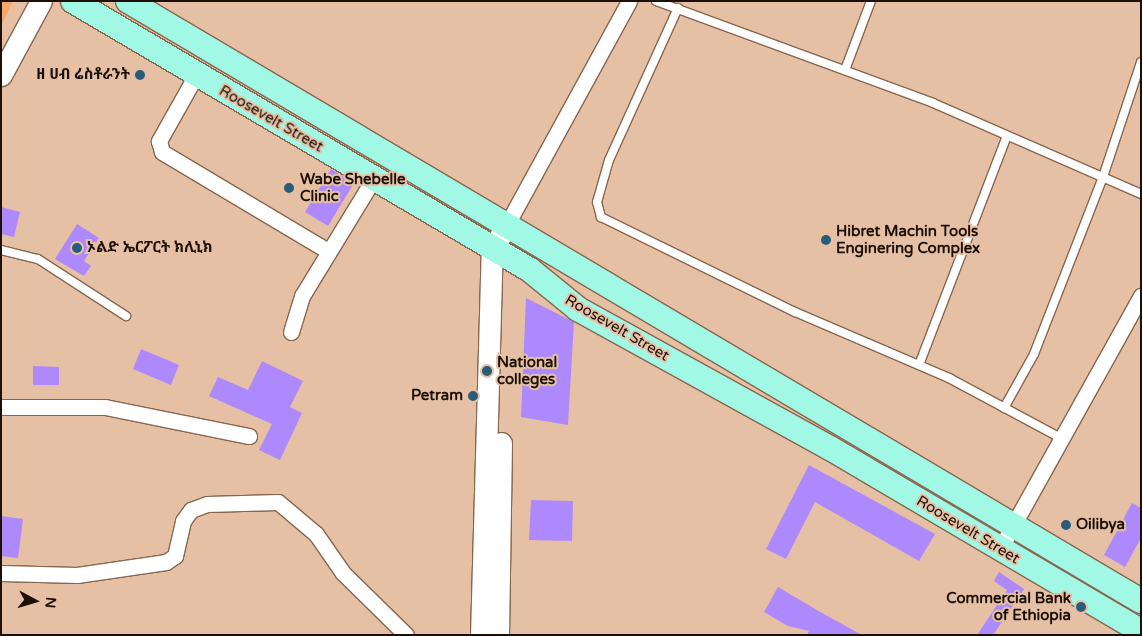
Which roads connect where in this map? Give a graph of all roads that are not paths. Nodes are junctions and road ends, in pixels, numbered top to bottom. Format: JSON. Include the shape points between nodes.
{"nodes":[{"id":1,"x":41,"y":1,"type":"edge"},
{"id":2,"x":72,"y":1,"type":"edge"},
{"id":3,"x":128,"y":1,"type":"edge"},
{"id":4,"x":629,"y":1,"type":"edge"},
{"id":5,"x":656,"y":1,"type":"edge"},
{"id":6,"x":871,"y":1,"type":"edge"},
{"id":7,"x":678,"y":8,"type":"junction"},
{"id":8,"x":1141,"y":62,"type":"edge"},
{"id":9,"x":845,"y":70,"type":"junction"},
{"id":10,"x":1,"y":75,"type":"edge"},
{"id":11,"x":196,"y":75,"type":"junction"},
{"id":12,"x":298,"y":102,"type":"junction"},
{"id":13,"x":283,"y":126,"type":"junction"},
{"id":14,"x":1007,"y":136,"type":"junction"},
{"id":15,"x":374,"y":178,"type":"junction"},
{"id":16,"x":1102,"y":180,"type":"junction"},
{"id":17,"x":1141,"y":194,"type":"edge"},
{"id":18,"x":511,"y":229,"type":"junction"},
{"id":19,"x":1,"y":250,"type":"edge"},
{"id":20,"x":328,"y":251,"type":"junction"},
{"id":21,"x":498,"y":253,"type":"junction"},
{"id":22,"x":1141,"y":296,"type":"edge"},
{"id":23,"x":126,"y":316,"type":"dead end"},
{"id":24,"x":291,"y":332,"type":"dead end"},
{"id":25,"x":919,"y":365,"type":"junction"},
{"id":26,"x":1,"y":407,"type":"edge"},
{"id":27,"x":1004,"y":408,"type":"junction"},
{"id":28,"x":249,"y":436,"type":"dead end"},
{"id":29,"x":1061,"y":438,"type":"junction"},
{"id":30,"x":1012,"y":525,"type":"junction"},
{"id":31,"x":1000,"y":549,"type":"junction"},
{"id":32,"x":1,"y":573,"type":"edge"},
{"id":33,"x":1141,"y":601,"type":"edge"},
{"id":34,"x":1141,"y":632,"type":"edge"},
{"id":35,"x":406,"y":635,"type":"edge"},
{"id":36,"x":480,"y":635,"type":"edge"},
{"id":37,"x":498,"y":635,"type":"edge"}],
"edges":[{"from":1,"to":10,"type":"street"},
{"from":2,"to":11,"type":"main road","name":"Roosevelt Street"},
{"from":3,"to":12,"type":"main road","name":"Roosevelt Street"},
{"from":4,"to":18,"type":"street"},
{"from":5,"to":7,"type":"lane"},
{"from":6,"to":9,"type":"lane"},
{"from":7,"to":9,"type":"lane"},
{"from":7,"to":25,"type":"lane","via":[[610,160],[597,202],[600,217],[795,312]]},
{"from":8,"to":16,"type":"lane"},
{"from":9,"to":14,"type":"lane"},
{"from":11,"to":13,"type":"main road","name":"Roosevelt Street"},
{"from":11,"to":20,"type":"street","via":[[159,141],[162,152]]},
{"from":12,"to":13,"type":"main road"},
{"from":12,"to":18,"type":"main road","name":"Roosevelt Street"},
{"from":13,"to":15,"type":"main road","name":"Roosevelt Street"},
{"from":14,"to":16,"type":"lane"},
{"from":14,"to":25,"type":"lane"},
{"from":15,"to":20,"type":"street"},
{"from":15,"to":21,"type":"main road","name":"Roosevelt Street"},
{"from":16,"to":17,"type":"lane"},
{"from":16,"to":27,"type":"lane","via":[[1034,354]]},
{"from":18,"to":21,"type":"street"},
{"from":18,"to":30,"type":"main road","name":"Roosevelt Street"},
{"from":19,"to":23,"type":"lane","via":[[38,259]]},
{"from":20,"to":24,"type":"street","via":[[302,296]]},
{"from":21,"to":31,"type":"main road","name":"Roosevelt Street","via":[[578,309]]},
{"from":21,"to":36,"type":"street"},
{"from":21,"to":37,"type":"street"},
{"from":22,"to":29,"type":"street"},
{"from":25,"to":27,"type":"lane"},
{"from":26,"to":28,"type":"street","via":[[105,407]]},
{"from":27,"to":29,"type":"lane"},
{"from":29,"to":30,"type":"street"},
{"from":30,"to":31,"type":"street"},
{"from":30,"to":33,"type":"main road","name":"Roosevelt Street"},
{"from":31,"to":34,"type":"main road","name":"Roosevelt Street"},
{"from":32,"to":35,"type":"street","via":[[77,575],[166,562],[175,556],[183,521],[191,510],[206,504],[278,502],[316,534],[343,573]]}]}
